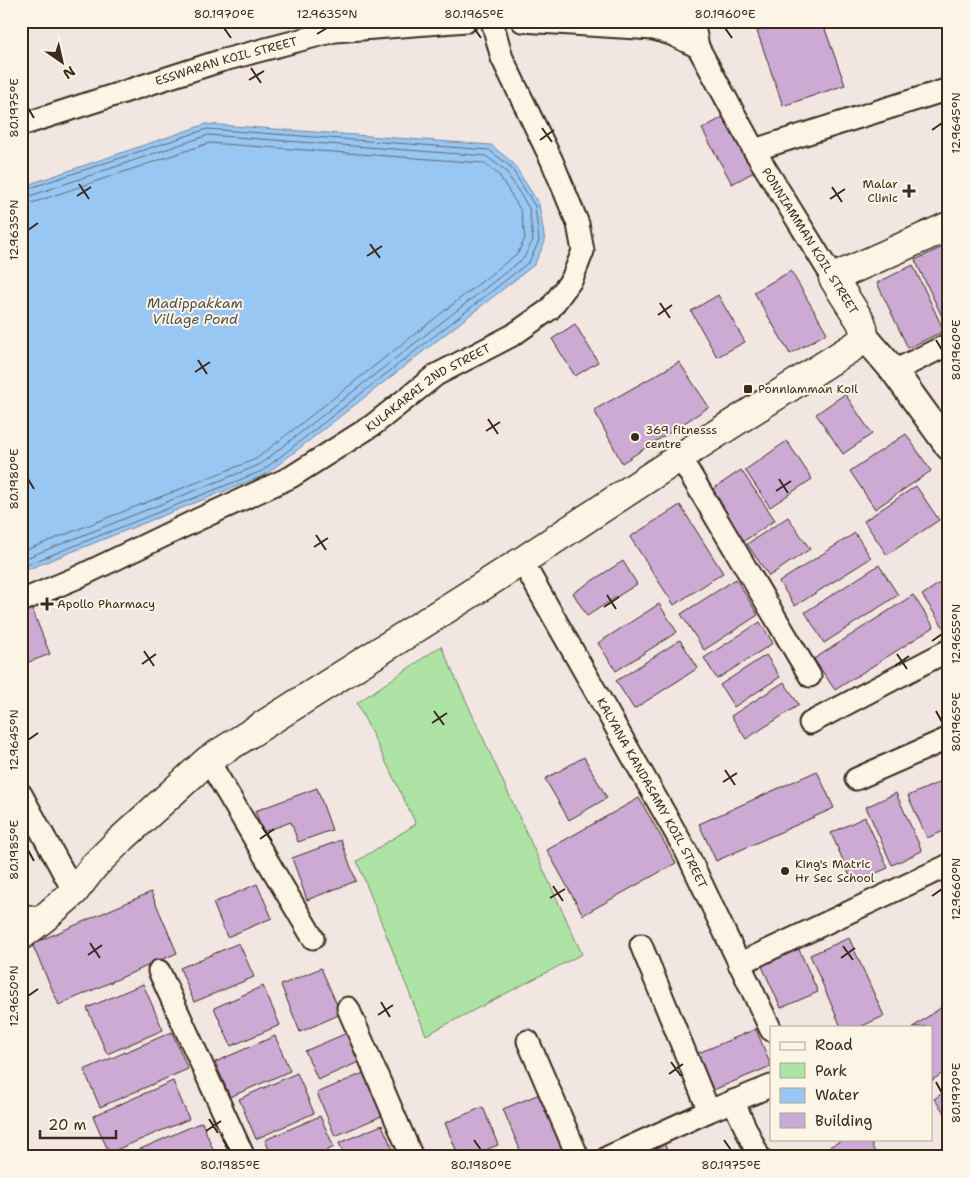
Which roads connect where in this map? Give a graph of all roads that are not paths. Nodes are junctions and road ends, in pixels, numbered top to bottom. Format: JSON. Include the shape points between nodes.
{"nodes":[{"id":1,"x":467,"y":21,"type":"edge"},
{"id":2,"x":492,"y":21,"type":"edge"},
{"id":3,"x":522,"y":21,"type":"edge"},
{"id":4,"x":693,"y":21,"type":"edge"},
{"id":5,"x":332,"y":26,"type":"edge"},
{"id":6,"x":698,"y":47,"type":"junction"},
{"id":7,"x":949,"y":89,"type":"edge"},
{"id":8,"x":21,"y":125,"type":"edge"},
{"id":9,"x":754,"y":150,"type":"junction"},
{"id":10,"x":949,"y":226,"type":"edge"},
{"id":11,"x":833,"y":278,"type":"junction"},
{"id":12,"x":864,"y":336,"type":"junction"},
{"id":13,"x":949,"y":344,"type":"edge"},
{"id":14,"x":894,"y":371,"type":"junction"},
{"id":15,"x":949,"y":447,"type":"edge"},
{"id":16,"x":680,"y":457,"type":"junction"},
{"id":17,"x":522,"y":561,"type":"junction"},
{"id":18,"x":21,"y":601,"type":"edge"},
{"id":19,"x":949,"y":650,"type":"edge"},
{"id":20,"x":810,"y":676,"type":"dead end"},
{"id":21,"x":810,"y":723,"type":"dead end"},
{"id":22,"x":949,"y":738,"type":"edge"},
{"id":23,"x":208,"y":760,"type":"junction"},
{"id":24,"x":856,"y":780,"type":"dead end"},
{"id":25,"x":21,"y":794,"type":"edge"},
{"id":26,"x":949,"y":865,"type":"edge"},
{"id":27,"x":74,"y":892,"type":"junction"},
{"id":28,"x":32,"y":917,"type":"edge"},
{"id":29,"x":21,"y":936,"type":"edge"},
{"id":30,"x":314,"y":938,"type":"dead end"},
{"id":31,"x":641,"y":945,"type":"dead end"},
{"id":32,"x":739,"y":964,"type":"junction"},
{"id":33,"x":159,"y":971,"type":"dead end"},
{"id":34,"x":348,"y":1008,"type":"dead end"},
{"id":35,"x":770,"y":1028,"type":"edge"},
{"id":36,"x":528,"y":1042,"type":"dead end"},
{"id":37,"x":770,"y":1086,"type":"edge"},
{"id":38,"x":733,"y":1101,"type":"junction"},
{"id":39,"x":709,"y":1112,"type":"junction"},
{"id":40,"x":244,"y":1157,"type":"edge"},
{"id":41,"x":412,"y":1157,"type":"edge"},
{"id":42,"x":578,"y":1157,"type":"edge"},
{"id":43,"x":608,"y":1157,"type":"edge"},
{"id":44,"x":760,"y":1157,"type":"edge"}],
"edges":[{"from":1,"to":5,"type":"street","name":"ESSWARAN KOIL STREET"},
{"from":2,"to":18,"type":"street","name":"KULAKARAI 2ND STREET","via":[[502,58],[552,161],[578,224],[583,251],[572,279],[550,310],[513,335],[436,376],[373,425],[291,477]]},
{"from":3,"to":6,"type":"street","via":[[654,29]]},
{"from":4,"to":6,"type":"street","name":"PONNIAMMAN KOIL STREET"},
{"from":5,"to":8,"type":"street","name":"ESSWARAN KOIL STREET"},
{"from":6,"to":9,"type":"street","name":"PONNIAMMAN KOIL STREET"},
{"from":7,"to":9,"type":"street"},
{"from":9,"to":11,"type":"street","name":"PONNIAMMAN KOIL STREET"},
{"from":10,"to":11,"type":"main road"},
{"from":11,"to":12,"type":"main road","name":"PONNIAMMAN KOIL STREET","via":[[861,322]]},
{"from":12,"to":14,"type":"street","name":"PONNIAMMAN KOIL STREET"},
{"from":12,"to":16,"type":"main road","via":[[856,346]]},
{"from":13,"to":14,"type":"street"},
{"from":14,"to":15,"type":"street","name":"PONNIAMMAN KOIL STREET"},
{"from":16,"to":17,"type":"main road"},
{"from":16,"to":20,"type":"street"},
{"from":17,"to":23,"type":"main road"},
{"from":17,"to":32,"type":"street","name":"KALYANA KANDASAMY KOIL STREET","via":[[687,853]]},
{"from":19,"to":21,"type":"street"},
{"from":22,"to":24,"type":"street"},
{"from":23,"to":27,"type":"main road","via":[[116,844]]},
{"from":23,"to":30,"type":"street"},
{"from":25,"to":27,"type":"street"},
{"from":26,"to":32,"type":"street"},
{"from":27,"to":28,"type":"main road"},
{"from":28,"to":29,"type":"main road"},
{"from":31,"to":39,"type":"street"},
{"from":32,"to":35,"type":"street","name":"KALYANA KANDASAMY KOIL STREET"},
{"from":33,"to":40,"type":"street"},
{"from":34,"to":41,"type":"street"},
{"from":36,"to":42,"type":"street"},
{"from":37,"to":38,"type":"street"},
{"from":38,"to":39,"type":"street"},
{"from":38,"to":44,"type":"street"},
{"from":39,"to":43,"type":"street"}]}
